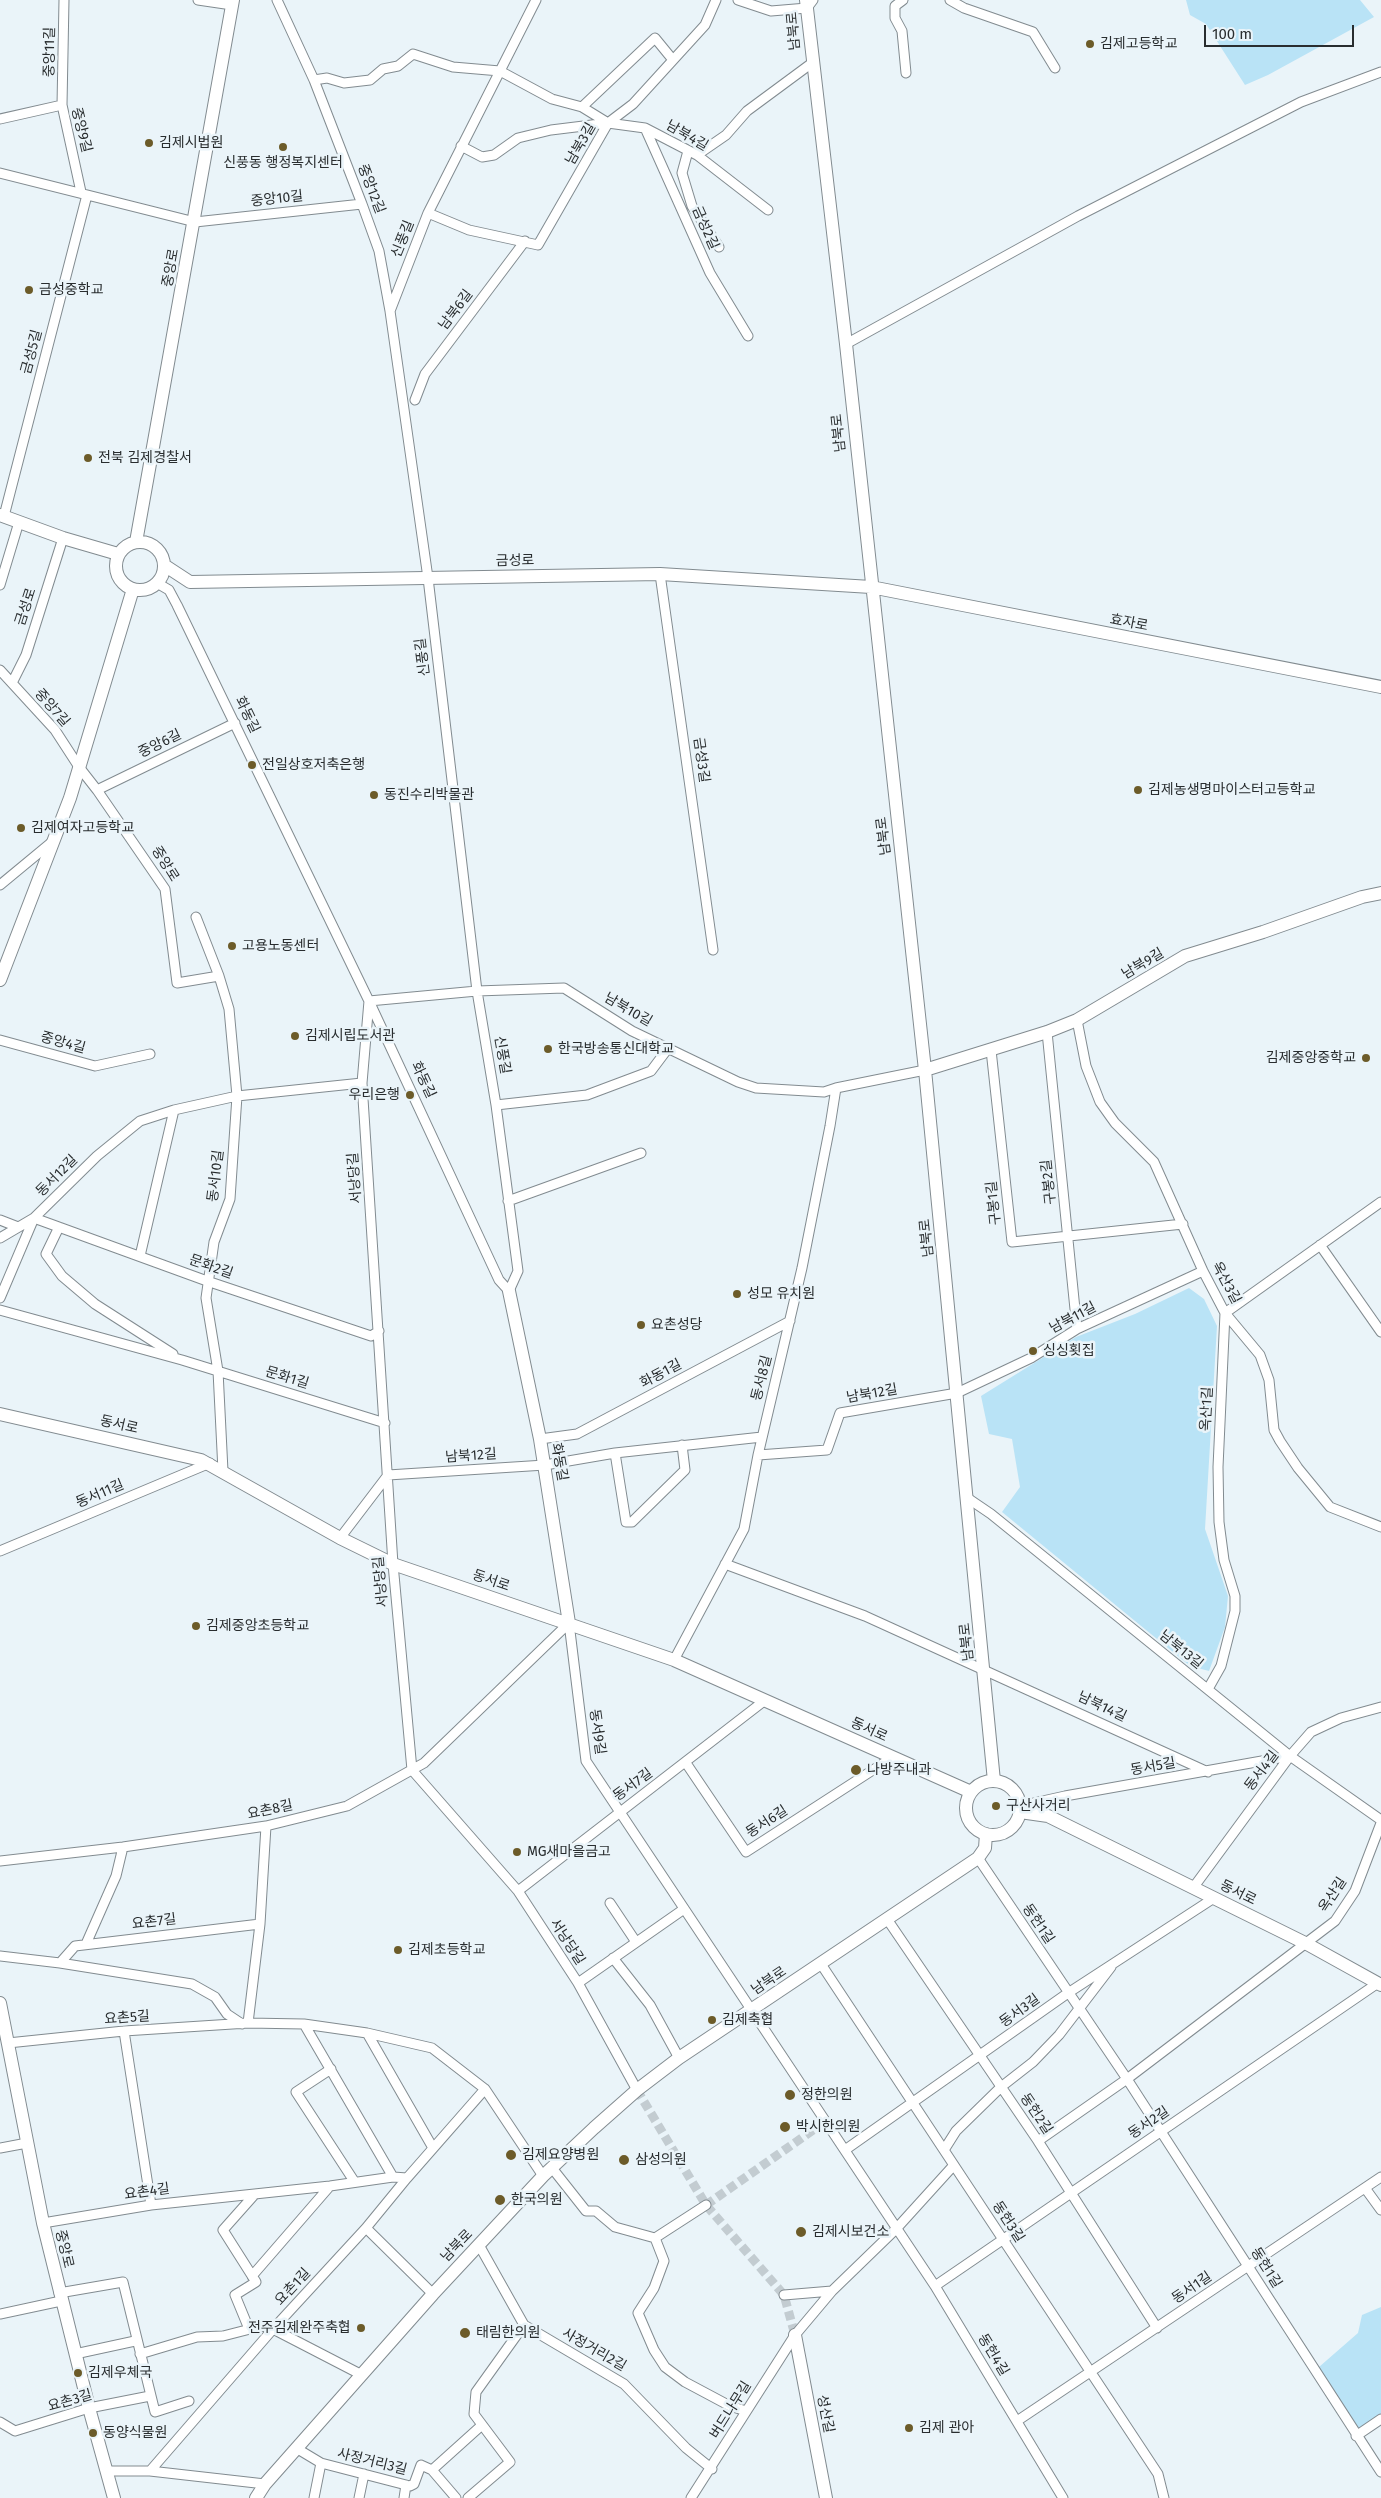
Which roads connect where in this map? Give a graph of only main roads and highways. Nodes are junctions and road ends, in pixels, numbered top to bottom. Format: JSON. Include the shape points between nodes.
{"nodes":[{"id":1,"x":232,"y":3,"type":"edge"},
{"id":2,"x":808,"y":3,"type":"edge"},
{"id":3,"x":2,"y":515,"type":"edge"},
{"id":4,"x":136,"y":542,"type":"junction"},
{"id":5,"x":118,"y":554,"type":"junction"},
{"id":6,"x":164,"y":565,"type":"junction"},
{"id":7,"x":871,"y":587,"type":"junction"},
{"id":8,"x":132,"y":589,"type":"junction"},
{"id":9,"x":1381,"y":687,"type":"edge"},
{"id":10,"x":1381,"y":893,"type":"edge"},
{"id":11,"x":0,"y":980,"type":"edge"},
{"id":12,"x":926,"y":1070,"type":"junction"},
{"id":13,"x":509,"y":1291,"type":"road end"},
{"id":14,"x":0,"y":1414,"type":"edge"},
{"id":15,"x":569,"y":1623,"type":"junction"},
{"id":16,"x":994,"y":1781,"type":"junction"},
{"id":17,"x":972,"y":1792,"type":"junction"},
{"id":18,"x":1020,"y":1809,"type":"junction"},
{"id":19,"x":986,"y":1834,"type":"junction"},
{"id":20,"x":1380,"y":1984,"type":"edge"},
{"id":21,"x":0,"y":2004,"type":"edge"},
{"id":22,"x":795,"y":2335,"type":"tunnel mouth"},
{"id":23,"x":114,"y":2498,"type":"edge"},
{"id":24,"x":256,"y":2498,"type":"edge"},
{"id":25,"x":826,"y":2498,"type":"edge"}],
"edges":[{"from":1,"to":4,"type":"main road","name":"중앙로"},
{"from":2,"to":7,"type":"main road","name":"남북로"},
{"from":3,"to":5,"type":"main road"},
{"from":4,"to":5,"type":"main road"},
{"from":4,"to":6,"type":"main road","via":[[151,544]]},
{"from":5,"to":8,"type":"main road","via":[[115,568],[120,580]]},
{"from":6,"to":7,"type":"main road","name":"금성로","via":[[190,582],[660,574]]},
{"from":6,"to":8,"type":"main road","via":[[157,582],[145,590]]},
{"from":7,"to":9,"type":"main road","name":"효자로"},
{"from":7,"to":12,"type":"main road","name":"남북로"},
{"from":8,"to":11,"type":"main road","via":[[55,840]]},
{"from":10,"to":12,"type":"main road","name":"남북9길","via":[[1185,956],[1077,1020]]},
{"from":12,"to":16,"type":"main road","name":"남북로"},
{"from":13,"to":15,"type":"main road","name":"화동길","via":[[540,1438]]},
{"from":14,"to":15,"type":"main road","name":"동서로","via":[[210,1463],[340,1538],[393,1564]]},
{"from":15,"to":17,"type":"main road","name":"동서로","via":[[674,1660]]},
{"from":16,"to":17,"type":"main road","via":[[982,1784]]},
{"from":16,"to":18,"type":"main road","via":[[1012,1788]]},
{"from":17,"to":19,"type":"main road","via":[[966,1804],[967,1816],[974,1827]]},
{"from":18,"to":19,"type":"main road","via":[[1015,1824],[1005,1832]]},
{"from":18,"to":20,"type":"main road","name":"동서로","via":[[1048,1816],[1307,1944]]},
{"from":19,"to":24,"type":"main road","name":"남북로","via":[[985,1848],[978,1858],[679,2058],[637,2090],[548,2172],[433,2294],[296,2448]]},
{"from":21,"to":23,"type":"main road","name":"중앙로","via":[[60,2297]]},
{"from":22,"to":25,"type":"main road","name":"성산길"}]}
